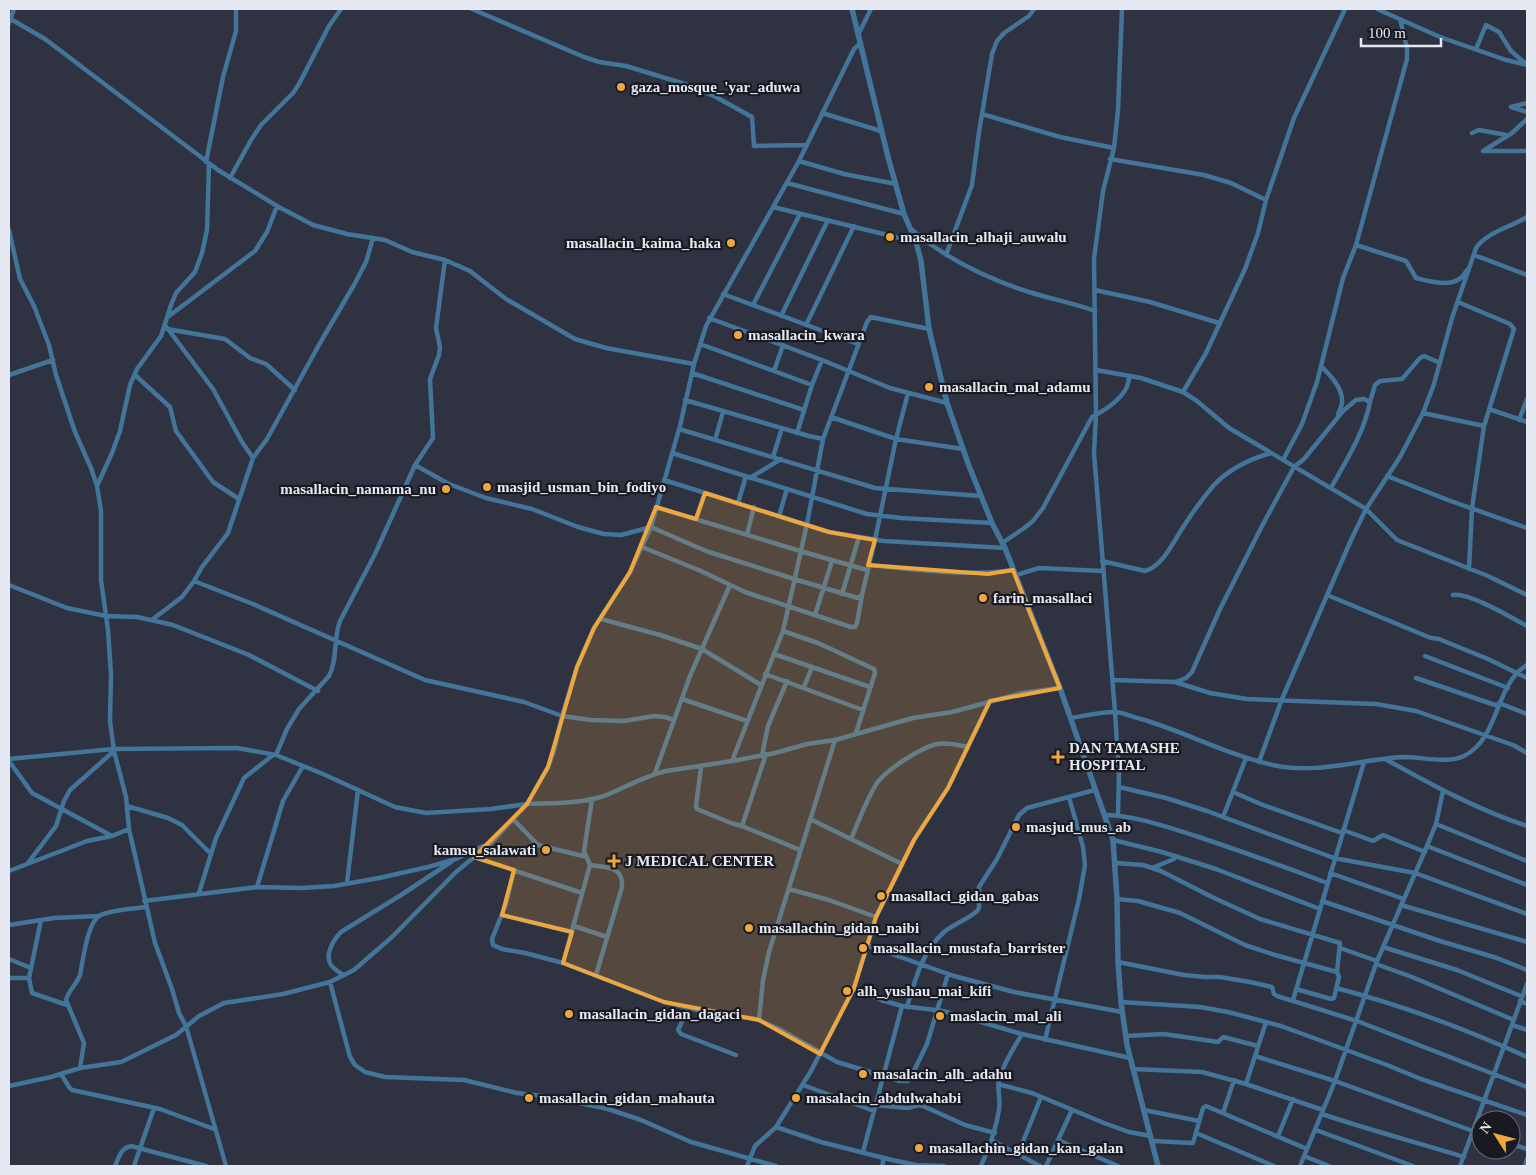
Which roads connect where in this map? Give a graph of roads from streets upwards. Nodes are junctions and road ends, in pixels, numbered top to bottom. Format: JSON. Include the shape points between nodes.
{"nodes":[{"id":1,"x":14,"y":9,"type":"edge"},
{"id":2,"x":236,"y":9,"type":"edge"},
{"id":3,"x":341,"y":9,"type":"edge"},
{"id":4,"x":472,"y":9,"type":"edge"},
{"id":5,"x":852,"y":9,"type":"edge"},
{"id":6,"x":871,"y":9,"type":"edge"},
{"id":7,"x":1034,"y":9,"type":"edge"},
{"id":8,"x":1122,"y":9,"type":"edge"},
{"id":9,"x":1345,"y":9,"type":"edge"},
{"id":10,"x":1377,"y":9,"type":"edge"},
{"id":11,"x":1386,"y":10,"type":"edge"},
{"id":12,"x":1400,"y":19,"type":"junction"},
{"id":13,"x":9,"y":20,"type":"edge"},
{"id":14,"x":859,"y":33,"type":"junction"},
{"id":15,"x":861,"y":43,"type":"junction"},
{"id":16,"x":1476,"y":49,"type":"junction"},
{"id":17,"x":1527,"y":65,"type":"edge"},
{"id":18,"x":1527,"y":103,"type":"edge"},
{"id":19,"x":1527,"y":112,"type":"edge"},
{"id":20,"x":822,"y":114,"type":"junction"},
{"id":21,"x":982,"y":114,"type":"junction"},
{"id":22,"x":1527,"y":119,"type":"edge"},
{"id":23,"x":881,"y":131,"type":"junction"},
{"id":24,"x":1472,"y":133,"type":"dead end"},
{"id":25,"x":1506,"y":135,"type":"junction"},
{"id":26,"x":806,"y":145,"type":"junction"},
{"id":27,"x":1114,"y":148,"type":"junction"},
{"id":28,"x":1527,"y":151,"type":"edge"},
{"id":29,"x":1110,"y":159,"type":"junction"},
{"id":30,"x":799,"y":161,"type":"junction"},
{"id":31,"x":208,"y":163,"type":"junction"},
{"id":32,"x":230,"y":178,"type":"junction"},
{"id":33,"x":787,"y":183,"type":"junction"},
{"id":34,"x":896,"y":184,"type":"junction"},
{"id":35,"x":1266,"y":200,"type":"junction"},
{"id":36,"x":277,"y":206,"type":"junction"},
{"id":37,"x":773,"y":207,"type":"junction"},
{"id":38,"x":800,"y":214,"type":"junction"},
{"id":39,"x":904,"y":214,"type":"junction"},
{"id":40,"x":1527,"y":217,"type":"edge"},
{"id":41,"x":828,"y":220,"type":"junction"},
{"id":42,"x":854,"y":226,"type":"junction"},
{"id":43,"x":911,"y":228,"type":"junction"},
{"id":44,"x":9,"y":230,"type":"edge"},
{"id":45,"x":373,"y":238,"type":"junction"},
{"id":46,"x":916,"y":242,"type":"junction"},
{"id":47,"x":1356,"y":244,"type":"junction"},
{"id":48,"x":1474,"y":255,"type":"junction"},
{"id":49,"x":946,"y":256,"type":"junction"},
{"id":50,"x":445,"y":260,"type":"junction"},
{"id":51,"x":1527,"y":275,"type":"edge"},
{"id":52,"x":1096,"y":290,"type":"junction"},
{"id":53,"x":723,"y":294,"type":"junction"},
{"id":54,"x":1458,"y":302,"type":"junction"},
{"id":55,"x":753,"y":305,"type":"junction"},
{"id":56,"x":1095,"y":311,"type":"junction"},
{"id":57,"x":168,"y":316,"type":"junction"},
{"id":58,"x":781,"y":316,"type":"junction"},
{"id":59,"x":709,"y":318,"type":"junction"},
{"id":60,"x":1219,"y":323,"type":"junction"},
{"id":61,"x":806,"y":325,"type":"junction"},
{"id":62,"x":166,"y":327,"type":"junction"},
{"id":63,"x":929,"y":329,"type":"junction"},
{"id":64,"x":700,"y":344,"type":"junction"},
{"id":65,"x":858,"y":344,"type":"junction"},
{"id":66,"x":783,"y":345,"type":"junction"},
{"id":67,"x":53,"y":360,"type":"junction"},
{"id":68,"x":822,"y":360,"type":"junction"},
{"id":69,"x":1440,"y":363,"type":"junction"},
{"id":70,"x":694,"y":364,"type":"junction"},
{"id":71,"x":1320,"y":366,"type":"junction"},
{"id":72,"x":848,"y":370,"type":"junction"},
{"id":73,"x":1096,"y":370,"type":"junction"},
{"id":74,"x":774,"y":371,"type":"junction"},
{"id":75,"x":692,"y":373,"type":"junction"},
{"id":76,"x":9,"y":375,"type":"edge"},
{"id":77,"x":135,"y":375,"type":"junction"},
{"id":78,"x":1129,"y":376,"type":"junction"},
{"id":79,"x":812,"y":385,"type":"junction"},
{"id":80,"x":295,"y":390,"type":"junction"},
{"id":81,"x":908,"y":392,"type":"junction"},
{"id":82,"x":1183,"y":392,"type":"junction"},
{"id":83,"x":1527,"y":399,"type":"edge"},
{"id":84,"x":685,"y":400,"type":"junction"},
{"id":85,"x":1370,"y":402,"type":"junction"},
{"id":86,"x":947,"y":403,"type":"junction"},
{"id":87,"x":1489,"y":409,"type":"junction"},
{"id":88,"x":804,"y":410,"type":"junction"},
{"id":89,"x":723,"y":412,"type":"junction"},
{"id":90,"x":1423,"y":413,"type":"junction"},
{"id":91,"x":1096,"y":415,"type":"junction"},
{"id":92,"x":831,"y":417,"type":"junction"},
{"id":93,"x":1336,"y":418,"type":"junction"},
{"id":94,"x":1520,"y":420,"type":"junction"},
{"id":95,"x":1527,"y":422,"type":"edge"},
{"id":96,"x":1484,"y":426,"type":"junction"},
{"id":97,"x":782,"y":428,"type":"junction"},
{"id":98,"x":679,"y":429,"type":"junction"},
{"id":99,"x":797,"y":433,"type":"junction"},
{"id":100,"x":823,"y":439,"type":"junction"},
{"id":101,"x":896,"y":439,"type":"junction"},
{"id":102,"x":715,"y":440,"type":"junction"},
{"id":103,"x":963,"y":449,"type":"junction"},
{"id":104,"x":672,"y":453,"type":"junction"},
{"id":105,"x":1271,"y":453,"type":"junction"},
{"id":106,"x":772,"y":457,"type":"junction"},
{"id":107,"x":254,"y":458,"type":"junction"},
{"id":108,"x":781,"y":459,"type":"junction"},
{"id":109,"x":1283,"y":460,"type":"junction"},
{"id":110,"x":415,"y":464,"type":"junction"},
{"id":111,"x":1294,"y":467,"type":"junction"},
{"id":112,"x":818,"y":470,"type":"junction"},
{"id":113,"x":1387,"y":476,"type":"junction"},
{"id":114,"x":748,"y":477,"type":"junction"},
{"id":115,"x":664,"y":480,"type":"junction"},
{"id":116,"x":97,"y":486,"type":"junction"},
{"id":117,"x":1331,"y":488,"type":"junction"},
{"id":118,"x":787,"y":489,"type":"junction"},
{"id":119,"x":884,"y":489,"type":"junction"},
{"id":120,"x":705,"y":493,"type":"junction"},
{"id":121,"x":981,"y":496,"type":"junction"},
{"id":122,"x":812,"y":497,"type":"junction"},
{"id":123,"x":239,"y":499,"type":"junction"},
{"id":124,"x":738,"y":503,"type":"junction"},
{"id":125,"x":656,"y":506,"type":"junction"},
{"id":126,"x":754,"y":507,"type":"junction"},
{"id":127,"x":1472,"y":508,"type":"junction"},
{"id":128,"x":1366,"y":509,"type":"junction"},
{"id":129,"x":879,"y":515,"type":"junction"},
{"id":130,"x":779,"y":516,"type":"junction"},
{"id":131,"x":696,"y":519,"type":"junction"},
{"id":132,"x":992,"y":523,"type":"junction"},
{"id":133,"x":807,"y":524,"type":"junction"},
{"id":134,"x":651,"y":527,"type":"junction"},
{"id":135,"x":1527,"y":528,"type":"edge"},
{"id":136,"x":747,"y":535,"type":"junction"},
{"id":137,"x":859,"y":537,"type":"junction"},
{"id":138,"x":875,"y":540,"type":"junction"},
{"id":139,"x":1004,"y":546,"type":"junction"},
{"id":140,"x":642,"y":547,"type":"junction"},
{"id":141,"x":800,"y":552,"type":"junction"},
{"id":142,"x":832,"y":561,"type":"junction"},
{"id":143,"x":1102,"y":561,"type":"junction"},
{"id":144,"x":851,"y":566,"type":"junction"},
{"id":145,"x":868,"y":568,"type":"junction"},
{"id":146,"x":1469,"y":569,"type":"junction"},
{"id":147,"x":1103,"y":571,"type":"junction"},
{"id":148,"x":1015,"y":572,"type":"junction"},
{"id":149,"x":794,"y":579,"type":"junction"},
{"id":150,"x":194,"y":581,"type":"junction"},
{"id":151,"x":9,"y":585,"type":"edge"},
{"id":152,"x":730,"y":586,"type":"junction"},
{"id":153,"x":825,"y":588,"type":"junction"},
{"id":154,"x":842,"y":594,"type":"junction"},
{"id":155,"x":862,"y":595,"type":"junction"},
{"id":156,"x":1327,"y":595,"type":"junction"},
{"id":157,"x":1453,"y":595,"type":"dead end"},
{"id":158,"x":1527,"y":595,"type":"edge"},
{"id":159,"x":789,"y":607,"type":"junction"},
{"id":160,"x":815,"y":615,"type":"junction"},
{"id":161,"x":106,"y":616,"type":"junction"},
{"id":162,"x":153,"y":619,"type":"junction"},
{"id":163,"x":601,"y":619,"type":"junction"},
{"id":164,"x":1527,"y":626,"type":"edge"},
{"id":165,"x":783,"y":631,"type":"junction"},
{"id":166,"x":337,"y":640,"type":"junction"},
{"id":167,"x":702,"y":649,"type":"junction"},
{"id":168,"x":774,"y":654,"type":"junction"},
{"id":169,"x":1425,"y":656,"type":"dead end"},
{"id":170,"x":1527,"y":665,"type":"edge"},
{"id":171,"x":812,"y":667,"type":"junction"},
{"id":172,"x":1517,"y":672,"type":"junction"},
{"id":173,"x":765,"y":674,"type":"junction"},
{"id":174,"x":1416,"y":678,"type":"dead end"},
{"id":175,"x":1527,"y":678,"type":"edge"},
{"id":176,"x":1113,"y":680,"type":"junction"},
{"id":177,"x":787,"y":682,"type":"junction"},
{"id":178,"x":1175,"y":682,"type":"junction"},
{"id":179,"x":760,"y":685,"type":"junction"},
{"id":180,"x":870,"y":687,"type":"junction"},
{"id":181,"x":804,"y":688,"type":"junction"},
{"id":182,"x":1060,"y":688,"type":"junction"},
{"id":183,"x":1508,"y":688,"type":"junction"},
{"id":184,"x":318,"y":691,"type":"junction"},
{"id":185,"x":682,"y":699,"type":"junction"},
{"id":186,"x":1282,"y":699,"type":"junction"},
{"id":187,"x":990,"y":701,"type":"junction"},
{"id":188,"x":1499,"y":704,"type":"junction"},
{"id":189,"x":863,"y":710,"type":"junction"},
{"id":190,"x":1115,"y":712,"type":"junction"},
{"id":191,"x":1527,"y":714,"type":"edge"},
{"id":192,"x":562,"y":716,"type":"junction"},
{"id":193,"x":1071,"y":718,"type":"junction"},
{"id":194,"x":674,"y":720,"type":"junction"},
{"id":195,"x":747,"y":721,"type":"junction"},
{"id":196,"x":856,"y":734,"type":"junction"},
{"id":197,"x":1486,"y":735,"type":"junction"},
{"id":198,"x":835,"y":740,"type":"junction"},
{"id":199,"x":968,"y":747,"type":"junction"},
{"id":200,"x":113,"y":750,"type":"junction"},
{"id":201,"x":1527,"y":753,"type":"edge"},
{"id":202,"x":275,"y":755,"type":"junction"},
{"id":203,"x":764,"y":755,"type":"junction"},
{"id":204,"x":1246,"y":758,"type":"junction"},
{"id":205,"x":9,"y":760,"type":"edge"},
{"id":206,"x":1386,"y":760,"type":"junction"},
{"id":207,"x":732,"y":762,"type":"junction"},
{"id":208,"x":1259,"y":762,"type":"junction"},
{"id":209,"x":1364,"y":762,"type":"junction"},
{"id":210,"x":303,"y":766,"type":"junction"},
{"id":211,"x":701,"y":767,"type":"junction"},
{"id":212,"x":656,"y":773,"type":"junction"},
{"id":213,"x":1119,"y":787,"type":"junction"},
{"id":214,"x":358,"y":790,"type":"junction"},
{"id":215,"x":1095,"y":790,"type":"junction"},
{"id":216,"x":1443,"y":791,"type":"junction"},
{"id":217,"x":1233,"y":792,"type":"junction"},
{"id":218,"x":1069,"y":797,"type":"junction"},
{"id":219,"x":592,"y":799,"type":"junction"},
{"id":220,"x":527,"y":804,"type":"junction"},
{"id":221,"x":127,"y":806,"type":"junction"},
{"id":222,"x":62,"y":809,"type":"junction"},
{"id":223,"x":1106,"y":815,"type":"junction"},
{"id":224,"x":1118,"y":815,"type":"junction"},
{"id":225,"x":1223,"y":817,"type":"junction"},
{"id":226,"x":513,"y":819,"type":"junction"},
{"id":227,"x":810,"y":819,"type":"junction"},
{"id":228,"x":1436,"y":824,"type":"junction"},
{"id":229,"x":742,"y":826,"type":"junction"},
{"id":230,"x":1527,"y":826,"type":"edge"},
{"id":231,"x":129,"y":829,"type":"junction"},
{"id":232,"x":1342,"y":832,"type":"junction"},
{"id":233,"x":112,"y":836,"type":"junction"},
{"id":234,"x":851,"y":839,"type":"junction"},
{"id":235,"x":1113,"y":840,"type":"junction"},
{"id":236,"x":490,"y":844,"type":"junction"},
{"id":237,"x":1426,"y":849,"type":"junction"},
{"id":238,"x":800,"y":850,"type":"junction"},
{"id":239,"x":211,"y":854,"type":"junction"},
{"id":240,"x":474,"y":857,"type":"junction"},
{"id":241,"x":587,"y":858,"type":"junction"},
{"id":242,"x":1334,"y":858,"type":"junction"},
{"id":243,"x":456,"y":859,"type":"junction"},
{"id":244,"x":1174,"y":859,"type":"dead end"},
{"id":245,"x":1527,"y":861,"type":"edge"},
{"id":246,"x":28,"y":863,"type":"junction"},
{"id":247,"x":1116,"y":863,"type":"junction"},
{"id":248,"x":902,"y":864,"type":"junction"},
{"id":249,"x":590,"y":865,"type":"junction"},
{"id":250,"x":1152,"y":868,"type":"junction"},
{"id":251,"x":514,"y":870,"type":"junction"},
{"id":252,"x":9,"y":871,"type":"edge"},
{"id":253,"x":1330,"y":873,"type":"junction"},
{"id":254,"x":1415,"y":873,"type":"junction"},
{"id":255,"x":347,"y":883,"type":"junction"},
{"id":256,"x":1327,"y":883,"type":"junction"},
{"id":257,"x":1527,"y":885,"type":"edge"},
{"id":258,"x":257,"y":887,"type":"junction"},
{"id":259,"x":789,"y":889,"type":"junction"},
{"id":260,"x":582,"y":893,"type":"junction"},
{"id":261,"x":199,"y":894,"type":"junction"},
{"id":262,"x":1117,"y":899,"type":"junction"},
{"id":263,"x":1404,"y":899,"type":"junction"},
{"id":264,"x":1322,"y":901,"type":"junction"},
{"id":265,"x":145,"y":904,"type":"junction"},
{"id":266,"x":1401,"y":905,"type":"junction"},
{"id":267,"x":1320,"y":909,"type":"junction"},
{"id":268,"x":1527,"y":914,"type":"edge"},
{"id":269,"x":502,"y":915,"type":"junction"},
{"id":270,"x":99,"y":916,"type":"junction"},
{"id":271,"x":876,"y":917,"type":"junction"},
{"id":272,"x":41,"y":920,"type":"junction"},
{"id":273,"x":9,"y":924,"type":"edge"},
{"id":274,"x":1393,"y":925,"type":"junction"},
{"id":275,"x":573,"y":929,"type":"junction"},
{"id":276,"x":1311,"y":936,"type":"junction"},
{"id":277,"x":607,"y":937,"type":"junction"},
{"id":278,"x":1527,"y":942,"type":"edge"},
{"id":279,"x":866,"y":945,"type":"junction"},
{"id":280,"x":1383,"y":947,"type":"junction"},
{"id":281,"x":1340,"y":948,"type":"junction"},
{"id":282,"x":9,"y":959,"type":"edge"},
{"id":283,"x":1118,"y":962,"type":"junction"},
{"id":284,"x":1377,"y":962,"type":"junction"},
{"id":285,"x":563,"y":963,"type":"junction"},
{"id":286,"x":1305,"y":963,"type":"junction"},
{"id":287,"x":920,"y":965,"type":"junction"},
{"id":288,"x":32,"y":968,"type":"junction"},
{"id":289,"x":1527,"y":970,"type":"edge"},
{"id":290,"x":1337,"y":972,"type":"junction"},
{"id":291,"x":948,"y":974,"type":"junction"},
{"id":292,"x":343,"y":975,"type":"junction"},
{"id":293,"x":596,"y":975,"type":"junction"},
{"id":294,"x":9,"y":978,"type":"edge"},
{"id":295,"x":29,"y":978,"type":"junction"},
{"id":296,"x":330,"y":982,"type":"junction"},
{"id":297,"x":1527,"y":984,"type":"edge"},
{"id":298,"x":854,"y":988,"type":"junction"},
{"id":299,"x":1336,"y":988,"type":"junction"},
{"id":300,"x":1296,"y":989,"type":"junction"},
{"id":301,"x":1366,"y":996,"type":"junction"},
{"id":302,"x":1521,"y":998,"type":"junction"},
{"id":303,"x":1055,"y":999,"type":"junction"},
{"id":304,"x":1293,"y":1000,"type":"junction"},
{"id":305,"x":1121,"y":1002,"type":"junction"},
{"id":306,"x":1527,"y":1004,"type":"edge"},
{"id":307,"x":67,"y":1006,"type":"junction"},
{"id":308,"x":904,"y":1006,"type":"junction"},
{"id":309,"x":688,"y":1008,"type":"junction"},
{"id":310,"x":938,"y":1011,"type":"junction"},
{"id":311,"x":1122,"y":1012,"type":"junction"},
{"id":312,"x":759,"y":1020,"type":"junction"},
{"id":313,"x":1357,"y":1021,"type":"junction"},
{"id":314,"x":1266,"y":1022,"type":"junction"},
{"id":315,"x":1513,"y":1022,"type":"junction"},
{"id":316,"x":186,"y":1026,"type":"junction"},
{"id":317,"x":1527,"y":1030,"type":"edge"},
{"id":318,"x":1022,"y":1034,"type":"junction"},
{"id":319,"x":1125,"y":1036,"type":"junction"},
{"id":320,"x":1045,"y":1040,"type":"junction"},
{"id":321,"x":1258,"y":1046,"type":"junction"},
{"id":322,"x":1505,"y":1047,"type":"junction"},
{"id":323,"x":1347,"y":1050,"type":"junction"},
{"id":324,"x":820,"y":1054,"type":"junction"},
{"id":325,"x":736,"y":1055,"type":"dead end"},
{"id":326,"x":1255,"y":1056,"type":"junction"},
{"id":327,"x":1527,"y":1057,"type":"edge"},
{"id":328,"x":1130,"y":1058,"type":"junction"},
{"id":329,"x":80,"y":1068,"type":"junction"},
{"id":330,"x":1133,"y":1069,"type":"junction"},
{"id":331,"x":62,"y":1074,"type":"junction"},
{"id":332,"x":1494,"y":1075,"type":"junction"},
{"id":333,"x":883,"y":1076,"type":"junction"},
{"id":334,"x":1234,"y":1080,"type":"junction"},
{"id":335,"x":1336,"y":1081,"type":"junction"},
{"id":336,"x":998,"y":1084,"type":"junction"},
{"id":337,"x":1246,"y":1084,"type":"junction"},
{"id":338,"x":803,"y":1085,"type":"junction"},
{"id":339,"x":9,"y":1086,"type":"edge"},
{"id":340,"x":1527,"y":1087,"type":"edge"},
{"id":341,"x":1041,"y":1097,"type":"junction"},
{"id":342,"x":1293,"y":1099,"type":"junction"},
{"id":343,"x":1484,"y":1100,"type":"junction"},
{"id":344,"x":875,"y":1105,"type":"junction"},
{"id":345,"x":154,"y":1108,"type":"junction"},
{"id":346,"x":1072,"y":1110,"type":"junction"},
{"id":347,"x":1144,"y":1110,"type":"junction"},
{"id":348,"x":1481,"y":1110,"type":"edge"},
{"id":349,"x":874,"y":1111,"type":"junction"},
{"id":350,"x":1323,"y":1112,"type":"junction"},
{"id":351,"x":1223,"y":1113,"type":"junction"},
{"id":352,"x":1527,"y":1115,"type":"edge"},
{"id":353,"x":1199,"y":1121,"type":"junction"},
{"id":354,"x":776,"y":1127,"type":"junction"},
{"id":355,"x":214,"y":1129,"type":"junction"},
{"id":356,"x":1316,"y":1130,"type":"junction"},
{"id":357,"x":1471,"y":1130,"type":"edge"},
{"id":358,"x":994,"y":1133,"type":"junction"},
{"id":359,"x":1196,"y":1133,"type":"junction"},
{"id":360,"x":1278,"y":1136,"type":"junction"},
{"id":361,"x":1152,"y":1139,"type":"junction"},
{"id":362,"x":1471,"y":1139,"type":"edge"},
{"id":363,"x":1058,"y":1140,"type":"junction"},
{"id":364,"x":993,"y":1141,"type":"junction"},
{"id":365,"x":141,"y":1149,"type":"junction"},
{"id":366,"x":1307,"y":1149,"type":"junction"},
{"id":367,"x":863,"y":1152,"type":"junction"},
{"id":368,"x":1018,"y":1154,"type":"junction"},
{"id":369,"x":1304,"y":1156,"type":"junction"},
{"id":370,"x":1464,"y":1157,"type":"junction"},
{"id":371,"x":884,"y":1158,"type":"junction"},
{"id":372,"x":749,"y":1159,"type":"junction"},
{"id":373,"x":1527,"y":1159,"type":"edge"},
{"id":374,"x":116,"y":1166,"type":"edge"},
{"id":375,"x":134,"y":1166,"type":"edge"},
{"id":376,"x":206,"y":1166,"type":"edge"},
{"id":377,"x":226,"y":1166,"type":"edge"},
{"id":378,"x":747,"y":1166,"type":"edge"},
{"id":379,"x":776,"y":1166,"type":"edge"},
{"id":380,"x":882,"y":1166,"type":"edge"},
{"id":381,"x":944,"y":1166,"type":"edge"},
{"id":382,"x":981,"y":1166,"type":"edge"},
{"id":383,"x":1040,"y":1166,"type":"edge"},
{"id":384,"x":1046,"y":1166,"type":"edge"},
{"id":385,"x":1118,"y":1166,"type":"edge"},
{"id":386,"x":1158,"y":1166,"type":"edge"},
{"id":387,"x":1274,"y":1166,"type":"edge"},
{"id":388,"x":1300,"y":1166,"type":"edge"},
{"id":389,"x":1329,"y":1166,"type":"edge"},
{"id":390,"x":1413,"y":1166,"type":"edge"},
{"id":391,"x":1460,"y":1166,"type":"edge"},
{"id":392,"x":1525,"y":1166,"type":"edge"}],
"edges":[{"from":1,"to":13,"type":"street"},
{"from":2,"to":31,"type":"street","via":[[236,32],[223,77]]},
{"from":3,"to":32,"type":"street","via":[[299,84],[261,126]]},
{"from":4,"to":26,"type":"street","via":[[584,57],[626,66],[714,96],[752,117],[754,146]]},
{"from":5,"to":14,"type":"street"},
{"from":6,"to":14,"type":"street"},
{"from":7,"to":21,"type":"street","via":[[997,42]]},
{"from":8,"to":27,"type":"street"},
{"from":9,"to":35,"type":"street","via":[[1294,118]]},
{"from":10,"to":11,"type":"street"},
{"from":11,"to":12,"type":"street"},
{"from":12,"to":16,"type":"street"},
{"from":12,"to":47,"type":"street","via":[[1407,58]]},
{"from":13,"to":31,"type":"street","via":[[46,39]]},
{"from":14,"to":15,"type":"street"},
{"from":15,"to":20,"type":"street","via":[[854,49]]},
{"from":15,"to":23,"type":"street"},
{"from":16,"to":17,"type":"street"},
{"from":16,"to":17,"type":"street","via":[[1486,25],[1499,32],[1511,51]]},
{"from":18,"to":19,"type":"street","via":[[1511,107]]},
{"from":20,"to":23,"type":"street"},
{"from":20,"to":26,"type":"street"},
{"from":21,"to":27,"type":"street","via":[[1060,137]]},
{"from":21,"to":49,"type":"street","via":[[972,185]]},
{"from":22,"to":25,"type":"street"},
{"from":23,"to":34,"type":"street"},
{"from":24,"to":25,"type":"street","via":[[1479,130]]},
{"from":25,"to":28,"type":"street","via":[[1483,151]]},
{"from":26,"to":30,"type":"street"},
{"from":27,"to":29,"type":"street"},
{"from":29,"to":35,"type":"street","via":[[1204,175],[1231,183]]},
{"from":29,"to":52,"type":"street","via":[[1094,258]]},
{"from":30,"to":33,"type":"street"},
{"from":30,"to":34,"type":"street"},
{"from":31,"to":32,"type":"street"},
{"from":31,"to":57,"type":"street","via":[[207,230],[202,253],[195,272],[176,293]]},
{"from":32,"to":36,"type":"street"},
{"from":33,"to":37,"type":"street"},
{"from":33,"to":39,"type":"street"},
{"from":34,"to":39,"type":"street"},
{"from":35,"to":60,"type":"street","via":[[1245,269]]},
{"from":36,"to":45,"type":"street","via":[[313,224]]},
{"from":36,"to":57,"type":"street","via":[[255,251]]},
{"from":37,"to":38,"type":"street"},
{"from":37,"to":53,"type":"street"},
{"from":38,"to":41,"type":"street"},
{"from":38,"to":55,"type":"street"},
{"from":39,"to":43,"type":"street"},
{"from":40,"to":48,"type":"street","via":[[1489,235],[1481,241]]},
{"from":41,"to":42,"type":"street"},
{"from":41,"to":58,"type":"street"},
{"from":42,"to":46,"type":"street"},
{"from":42,"to":61,"type":"street"},
{"from":43,"to":46,"type":"street"},
{"from":43,"to":49,"type":"street"},
{"from":44,"to":67,"type":"street","via":[[20,279],[34,306]]},
{"from":45,"to":50,"type":"street"},
{"from":45,"to":80,"type":"street","via":[[366,262]]},
{"from":46,"to":63,"type":"street","via":[[922,261]]},
{"from":47,"to":48,"type":"street","via":[[1406,261],[1416,278],[1441,284],[1465,274]]},
{"from":47,"to":71,"type":"street","via":[[1343,278]]},
{"from":48,"to":51,"type":"street"},
{"from":48,"to":54,"type":"street"},
{"from":49,"to":56,"type":"street","via":[[989,278]]},
{"from":50,"to":70,"type":"street","via":[[470,270],[506,299],[575,339]]},
{"from":50,"to":110,"type":"street","via":[[436,328],[439,354],[430,379],[433,438]]},
{"from":52,"to":56,"type":"street"},
{"from":52,"to":60,"type":"street"},
{"from":53,"to":55,"type":"street"},
{"from":53,"to":59,"type":"street"},
{"from":54,"to":69,"type":"street"},
{"from":54,"to":87,"type":"street","via":[[1510,324],[1514,329]]},
{"from":55,"to":58,"type":"street"},
{"from":56,"to":73,"type":"street"},
{"from":57,"to":62,"type":"street"},
{"from":58,"to":61,"type":"street"},
{"from":59,"to":64,"type":"street"},
{"from":59,"to":66,"type":"street"},
{"from":60,"to":82,"type":"street"},
{"from":61,"to":65,"type":"street"},
{"from":62,"to":77,"type":"street"},
{"from":62,"to":80,"type":"street","via":[[225,339],[250,358],[266,364]]},
{"from":62,"to":107,"type":"street","via":[[213,389]]},
{"from":63,"to":65,"type":"street","via":[[871,318]]},
{"from":63,"to":86,"type":"street"},
{"from":64,"to":70,"type":"street"},
{"from":64,"to":74,"type":"street"},
{"from":65,"to":72,"type":"street"},
{"from":66,"to":68,"type":"street"},
{"from":66,"to":74,"type":"street"},
{"from":67,"to":76,"type":"street"},
{"from":67,"to":116,"type":"street","via":[[75,432]]},
{"from":68,"to":72,"type":"street"},
{"from":68,"to":79,"type":"street"},
{"from":69,"to":85,"type":"street","via":[[1424,356],[1420,358],[1402,379],[1380,381],[1375,385]]},
{"from":69,"to":90,"type":"street"},
{"from":70,"to":75,"type":"street"},
{"from":71,"to":93,"type":"street","via":[[1339,389],[1342,403]]},
{"from":71,"to":109,"type":"street","via":[[1302,424]]},
{"from":72,"to":81,"type":"street"},
{"from":72,"to":92,"type":"street"},
{"from":73,"to":78,"type":"street"},
{"from":73,"to":91,"type":"street"},
{"from":74,"to":79,"type":"street"},
{"from":75,"to":84,"type":"street"},
{"from":75,"to":88,"type":"street"},
{"from":77,"to":116,"type":"street","via":[[120,431]]},
{"from":77,"to":123,"type":"street","via":[[170,407],[176,431],[213,482]]},
{"from":78,"to":82,"type":"street"},
{"from":78,"to":91,"type":"street","via":[[1128,388]]},
{"from":79,"to":88,"type":"street"},
{"from":80,"to":107,"type":"street"},
{"from":81,"to":86,"type":"street"},
{"from":81,"to":101,"type":"street"},
{"from":82,"to":105,"type":"street","via":[[1229,428]]},
{"from":83,"to":94,"type":"street"},
{"from":84,"to":89,"type":"street"},
{"from":84,"to":98,"type":"street"},
{"from":85,"to":93,"type":"street","via":[[1356,400]]},
{"from":85,"to":117,"type":"street","via":[[1354,446]]},
{"from":86,"to":103,"type":"street"},
{"from":87,"to":94,"type":"street"},
{"from":87,"to":96,"type":"street"},
{"from":88,"to":99,"type":"street"},
{"from":89,"to":97,"type":"street"},
{"from":89,"to":102,"type":"street"},
{"from":90,"to":96,"type":"street"},
{"from":90,"to":113,"type":"street"},
{"from":91,"to":139,"type":"street","via":[[1089,422],[1043,508]]},
{"from":91,"to":143,"type":"street","via":[[1094,453]]},
{"from":92,"to":100,"type":"street"},
{"from":92,"to":101,"type":"street"},
{"from":93,"to":111,"type":"street"},
{"from":94,"to":95,"type":"street"},
{"from":96,"to":127,"type":"street"},
{"from":97,"to":99,"type":"street"},
{"from":97,"to":106,"type":"street"},
{"from":98,"to":102,"type":"street"},
{"from":98,"to":104,"type":"street"},
{"from":99,"to":100,"type":"street"},
{"from":100,"to":112,"type":"street"},
{"from":101,"to":103,"type":"street"},
{"from":101,"to":119,"type":"street"},
{"from":102,"to":106,"type":"street"},
{"from":103,"to":121,"type":"street"},
{"from":104,"to":114,"type":"street"},
{"from":104,"to":115,"type":"street"},
{"from":105,"to":109,"type":"street"},
{"from":105,"to":143,"type":"street","via":[[1246,462],[1214,485],[1173,546],[1149,570]]},
{"from":106,"to":108,"type":"street"},
{"from":107,"to":123,"type":"street"},
{"from":108,"to":112,"type":"street"},
{"from":108,"to":114,"type":"street"},
{"from":109,"to":111,"type":"street"},
{"from":110,"to":134,"type":"street","via":[[450,484],[486,498],[532,509],[596,532],[621,535]]},
{"from":110,"to":166,"type":"street","via":[[375,554],[340,621]]},
{"from":111,"to":117,"type":"street"},
{"from":111,"to":178,"type":"street","via":[[1220,609],[1192,672]]},
{"from":112,"to":119,"type":"street"},
{"from":112,"to":122,"type":"street"},
{"from":113,"to":127,"type":"street"},
{"from":113,"to":128,"type":"street"},
{"from":114,"to":118,"type":"street"},
{"from":114,"to":124,"type":"street"},
{"from":115,"to":120,"type":"street"},
{"from":115,"to":125,"type":"street"},
{"from":116,"to":161,"type":"street","via":[[101,511],[101,580]]},
{"from":117,"to":128,"type":"street"},
{"from":118,"to":122,"type":"street"},
{"from":118,"to":130,"type":"street"},
{"from":119,"to":121,"type":"street"},
{"from":119,"to":129,"type":"street"},
{"from":120,"to":124,"type":"street"},
{"from":120,"to":131,"type":"street"},
{"from":121,"to":132,"type":"street"},
{"from":122,"to":129,"type":"street"},
{"from":122,"to":133,"type":"street"},
{"from":123,"to":150,"type":"street","via":[[228,533]]},
{"from":124,"to":126,"type":"street"},
{"from":125,"to":131,"type":"street"},
{"from":125,"to":134,"type":"street"},
{"from":126,"to":130,"type":"street"},
{"from":126,"to":136,"type":"street"},
{"from":127,"to":135,"type":"street"},
{"from":127,"to":146,"type":"street"},
{"from":128,"to":146,"type":"street","via":[[1397,540]]},
{"from":128,"to":156,"type":"street"},
{"from":129,"to":132,"type":"street"},
{"from":129,"to":138,"type":"street"},
{"from":130,"to":133,"type":"street"},
{"from":131,"to":136,"type":"street"},
{"from":132,"to":139,"type":"street"},
{"from":133,"to":137,"type":"street"},
{"from":133,"to":141,"type":"street"},
{"from":134,"to":140,"type":"street"},
{"from":134,"to":149,"type":"street","via":[[706,550]]},
{"from":136,"to":141,"type":"street"},
{"from":137,"to":138,"type":"street"},
{"from":137,"to":144,"type":"street"},
{"from":138,"to":139,"type":"street"},
{"from":138,"to":145,"type":"street"},
{"from":139,"to":148,"type":"street"},
{"from":140,"to":152,"type":"street"},
{"from":140,"to":163,"type":"street"},
{"from":141,"to":142,"type":"street"},
{"from":141,"to":149,"type":"street"},
{"from":142,"to":144,"type":"street"},
{"from":142,"to":153,"type":"street"},
{"from":143,"to":147,"type":"street"},
{"from":144,"to":145,"type":"street"},
{"from":144,"to":154,"type":"street"},
{"from":145,"to":148,"type":"street","via":[[988,574]]},
{"from":145,"to":155,"type":"street"},
{"from":146,"to":158,"type":"street"},
{"from":147,"to":148,"type":"street","via":[[1039,568]]},
{"from":147,"to":176,"type":"street"},
{"from":148,"to":182,"type":"street"},
{"from":149,"to":153,"type":"street"},
{"from":149,"to":159,"type":"street"},
{"from":150,"to":162,"type":"street","via":[[182,597]]},
{"from":150,"to":166,"type":"street"},
{"from":151,"to":161,"type":"street","via":[[66,608]]},
{"from":152,"to":159,"type":"street"},
{"from":152,"to":167,"type":"street"},
{"from":153,"to":154,"type":"street"},
{"from":153,"to":160,"type":"street"},
{"from":154,"to":155,"type":"street","via":[[858,598]]},
{"from":155,"to":160,"type":"street","via":[[857,623],[853,628]]},
{"from":156,"to":172,"type":"street"},
{"from":156,"to":186,"type":"street"},
{"from":157,"to":164,"type":"street","via":[[1481,602]]},
{"from":159,"to":160,"type":"street"},
{"from":159,"to":165,"type":"street"},
{"from":161,"to":162,"type":"street"},
{"from":161,"to":200,"type":"street"},
{"from":162,"to":184,"type":"street","via":[[248,655]]},
{"from":163,"to":167,"type":"street"},
{"from":163,"to":192,"type":"street","via":[[577,667]]},
{"from":165,"to":168,"type":"street"},
{"from":165,"to":180,"type":"street","via":[[871,667],[875,673]]},
{"from":166,"to":184,"type":"street","via":[[332,670]]},
{"from":166,"to":192,"type":"street","via":[[425,680],[524,702]]},
{"from":167,"to":179,"type":"street"},
{"from":167,"to":185,"type":"street"},
{"from":168,"to":171,"type":"street"},
{"from":168,"to":173,"type":"street"},
{"from":169,"to":183,"type":"street"},
{"from":170,"to":172,"type":"street"},
{"from":171,"to":180,"type":"street"},
{"from":171,"to":181,"type":"street"},
{"from":172,"to":175,"type":"street"},
{"from":172,"to":183,"type":"street"},
{"from":173,"to":177,"type":"street"},
{"from":173,"to":179,"type":"street"},
{"from":174,"to":188,"type":"street"},
{"from":176,"to":178,"type":"street"},
{"from":176,"to":190,"type":"street"},
{"from":177,"to":181,"type":"street"},
{"from":177,"to":203,"type":"street","via":[[768,726]]},
{"from":178,"to":186,"type":"street","via":[[1210,694]]},
{"from":179,"to":195,"type":"street"},
{"from":180,"to":189,"type":"street"},
{"from":181,"to":189,"type":"street"},
{"from":182,"to":187,"type":"street"},
{"from":182,"to":193,"type":"street"},
{"from":183,"to":188,"type":"street"},
{"from":184,"to":202,"type":"street","via":[[299,709]]},
{"from":185,"to":194,"type":"street"},
{"from":185,"to":195,"type":"street"},
{"from":186,"to":197,"type":"street","via":[[1376,704],[1416,711]]},
{"from":186,"to":208,"type":"street"},
{"from":187,"to":196,"type":"street"},
{"from":187,"to":199,"type":"street"},
{"from":188,"to":191,"type":"street"},
{"from":188,"to":197,"type":"street"},
{"from":189,"to":196,"type":"street"},
{"from":190,"to":193,"type":"street"},
{"from":190,"to":204,"type":"street","via":[[1167,727]]},
{"from":190,"to":213,"type":"street"},
{"from":192,"to":194,"type":"street","via":[[624,721],[665,716]]},
{"from":192,"to":220,"type":"street","via":[[548,767]]},
{"from":193,"to":215,"type":"street"},
{"from":194,"to":212,"type":"street"},
{"from":195,"to":207,"type":"street"},
{"from":196,"to":198,"type":"street"},
{"from":197,"to":201,"type":"street"},
{"from":197,"to":206,"type":"street","via":[[1465,756]]},
{"from":198,"to":203,"type":"street"},
{"from":198,"to":227,"type":"street"},
{"from":199,"to":234,"type":"street","via":[[936,744],[884,774],[876,784]]},
{"from":199,"to":248,"type":"street","via":[[948,788]]},
{"from":200,"to":202,"type":"street","via":[[237,748]]},
{"from":200,"to":205,"type":"street"},
{"from":200,"to":221,"type":"street"},
{"from":200,"to":222,"type":"street","via":[[70,790]]},
{"from":202,"to":210,"type":"street"},
{"from":202,"to":239,"type":"street","via":[[244,778]]},
{"from":203,"to":207,"type":"street"},
{"from":203,"to":229,"type":"street"},
{"from":204,"to":208,"type":"street"},
{"from":204,"to":217,"type":"street"},
{"from":205,"to":222,"type":"street","via":[[32,793]]},
{"from":206,"to":209,"type":"street"},
{"from":206,"to":216,"type":"street"},
{"from":207,"to":211,"type":"street"},
{"from":208,"to":209,"type":"street","via":[[1304,769]]},
{"from":209,"to":232,"type":"street"},
{"from":210,"to":214,"type":"street"},
{"from":210,"to":258,"type":"street","via":[[283,800]]},
{"from":211,"to":212,"type":"street"},
{"from":211,"to":229,"type":"street","via":[[697,809]]},
{"from":212,"to":219,"type":"street"},
{"from":213,"to":224,"type":"street"},
{"from":213,"to":225,"type":"street"},
{"from":214,"to":220,"type":"street","via":[[395,807],[426,813],[491,810]]},
{"from":214,"to":255,"type":"street"},
{"from":215,"to":218,"type":"street"},
{"from":215,"to":223,"type":"street"},
{"from":216,"to":228,"type":"street"},
{"from":216,"to":230,"type":"street"},
{"from":217,"to":225,"type":"street"},
{"from":217,"to":232,"type":"street"},
{"from":218,"to":287,"type":"street","via":[[1027,808],[1019,815],[998,859],[979,886],[977,912],[944,932]]},
{"from":218,"to":303,"type":"street","via":[[1085,864]]},
{"from":219,"to":220,"type":"street"},
{"from":219,"to":241,"type":"street","via":[[584,850]]},
{"from":220,"to":226,"type":"street"},
{"from":221,"to":231,"type":"street"},
{"from":221,"to":239,"type":"street","via":[[182,825]]},
{"from":222,"to":233,"type":"street"},
{"from":222,"to":246,"type":"street","via":[[56,826]]},
{"from":223,"to":224,"type":"street"},
{"from":223,"to":235,"type":"street"},
{"from":224,"to":256,"type":"street","via":[[1245,852]]},
{"from":225,"to":242,"type":"street"},
{"from":226,"to":236,"type":"street"},
{"from":226,"to":241,"type":"street","via":[[538,844]]},
{"from":227,"to":234,"type":"street"},
{"from":227,"to":238,"type":"street"},
{"from":228,"to":237,"type":"street"},
{"from":228,"to":245,"type":"street"},
{"from":229,"to":238,"type":"street"},
{"from":231,"to":233,"type":"street"},
{"from":231,"to":265,"type":"street"},
{"from":232,"to":237,"type":"street","via":[[1373,841],[1383,835]]},
{"from":232,"to":242,"type":"street"},
{"from":233,"to":246,"type":"street","via":[[86,841]]},
{"from":234,"to":248,"type":"street"},
{"from":235,"to":247,"type":"street"},
{"from":235,"to":267,"type":"street","via":[[1216,869]]},
{"from":236,"to":240,"type":"street"},
{"from":236,"to":243,"type":"street"},
{"from":237,"to":254,"type":"street"},
{"from":237,"to":257,"type":"street"},
{"from":238,"to":259,"type":"street"},
{"from":239,"to":261,"type":"street"},
{"from":240,"to":251,"type":"street"},
{"from":240,"to":292,"type":"street","via":[[392,937],[354,970]]},
{"from":241,"to":249,"type":"street"},
{"from":242,"to":253,"type":"street"},
{"from":242,"to":254,"type":"street"},
{"from":243,"to":255,"type":"street"},
{"from":243,"to":292,"type":"street","via":[[340,932],[328,958]]},
{"from":244,"to":250,"type":"street"},
{"from":246,"to":252,"type":"street"},
{"from":247,"to":250,"type":"street"},
{"from":247,"to":262,"type":"street"},
{"from":248,"to":271,"type":"street"},
{"from":249,"to":260,"type":"street"},
{"from":249,"to":277,"type":"street","via":[[616,870],[622,877]]},
{"from":250,"to":276,"type":"street","via":[[1243,912]]},
{"from":251,"to":260,"type":"street"},
{"from":251,"to":269,"type":"street"},
{"from":253,"to":256,"type":"street"},
{"from":253,"to":263,"type":"street"},
{"from":254,"to":263,"type":"street"},
{"from":254,"to":268,"type":"street"},
{"from":255,"to":258,"type":"street","via":[[301,888]]},
{"from":256,"to":264,"type":"street"},
{"from":258,"to":261,"type":"street"},
{"from":259,"to":271,"type":"street"},
{"from":259,"to":312,"type":"street","via":[[768,952]]},
{"from":260,"to":275,"type":"street"},
{"from":261,"to":265,"type":"street"},
{"from":262,"to":283,"type":"street"},
{"from":262,"to":286,"type":"street","via":[[1138,900],[1180,913],[1244,945]]},
{"from":263,"to":266,"type":"street"},
{"from":264,"to":267,"type":"street"},
{"from":264,"to":274,"type":"street"},
{"from":265,"to":270,"type":"street"},
{"from":265,"to":316,"type":"street","via":[[155,943]]},
{"from":266,"to":274,"type":"street"},
{"from":266,"to":278,"type":"street"},
{"from":267,"to":276,"type":"street"},
{"from":269,"to":275,"type":"street"},
{"from":269,"to":285,"type":"street","via":[[492,939],[493,945]]},
{"from":270,"to":272,"type":"street"},
{"from":270,"to":307,"type":"street","via":[[90,934],[78,982],[67,996]]},
{"from":271,"to":279,"type":"street"},
{"from":272,"to":273,"type":"street"},
{"from":272,"to":288,"type":"street"},
{"from":274,"to":280,"type":"street"},
{"from":274,"to":289,"type":"street"},
{"from":275,"to":277,"type":"street"},
{"from":275,"to":285,"type":"street"},
{"from":276,"to":281,"type":"street","via":[[1339,942]]},
{"from":276,"to":286,"type":"street"},
{"from":277,"to":293,"type":"street"},
{"from":279,"to":287,"type":"street"},
{"from":279,"to":298,"type":"street"},
{"from":280,"to":284,"type":"street"},
{"from":280,"to":302,"type":"street","via":[[1457,970]]},
{"from":281,"to":284,"type":"street"},
{"from":281,"to":290,"type":"street"},
{"from":282,"to":288,"type":"street"},
{"from":283,"to":304,"type":"street","via":[[1269,986],[1277,996]]},
{"from":283,"to":305,"type":"street"},
{"from":284,"to":301,"type":"street"},
{"from":284,"to":315,"type":"street"},
{"from":285,"to":293,"type":"street"},
{"from":286,"to":290,"type":"street"},
{"from":286,"to":300,"type":"street"},
{"from":287,"to":291,"type":"street"},
{"from":287,"to":308,"type":"street"},
{"from":288,"to":295,"type":"street"},
{"from":290,"to":299,"type":"street"},
{"from":291,"to":303,"type":"street","via":[[1014,992]]},
{"from":291,"to":310,"type":"street"},
{"from":292,"to":296,"type":"street"},
{"from":293,"to":309,"type":"street"},
{"from":294,"to":295,"type":"street"},
{"from":295,"to":307,"type":"street","via":[[32,992]]},
{"from":296,"to":316,"type":"street","via":[[283,994],[224,1003]]},
{"from":296,"to":372,"type":"street","via":[[350,1057],[365,1072],[385,1077],[464,1080],[608,1109],[691,1142]]},
{"from":297,"to":302,"type":"street"},
{"from":298,"to":308,"type":"street"},
{"from":298,"to":324,"type":"street"},
{"from":299,"to":300,"type":"street","via":[[1331,999]]},
{"from":299,"to":301,"type":"street"},
{"from":300,"to":304,"type":"street"},
{"from":301,"to":313,"type":"street"},
{"from":301,"to":322,"type":"street"},
{"from":302,"to":306,"type":"street"},
{"from":302,"to":315,"type":"street"},
{"from":303,"to":311,"type":"street"},
{"from":303,"to":320,"type":"street"},
{"from":304,"to":313,"type":"street"},
{"from":305,"to":311,"type":"street"},
{"from":305,"to":314,"type":"street","via":[[1200,1007]]},
{"from":307,"to":329,"type":"street","via":[[84,1043]]},
{"from":308,"to":310,"type":"street"},
{"from":308,"to":333,"type":"street"},
{"from":309,"to":312,"type":"street"},
{"from":309,"to":325,"type":"street","via":[[678,1030],[681,1034]]},
{"from":310,"to":318,"type":"street"},
{"from":310,"to":333,"type":"street","via":[[911,1077],[904,1082]]},
{"from":311,"to":319,"type":"street"},
{"from":312,"to":324,"type":"street"},
{"from":313,"to":323,"type":"street"},
{"from":313,"to":332,"type":"street"},
{"from":314,"to":321,"type":"street"},
{"from":314,"to":323,"type":"street"},
{"from":315,"to":317,"type":"street"},
{"from":315,"to":322,"type":"street"},
{"from":316,"to":329,"type":"street","via":[[120,1062]]},
{"from":316,"to":355,"type":"street"},
{"from":318,"to":320,"type":"street"},
{"from":318,"to":336,"type":"street"},
{"from":319,"to":321,"type":"street","via":[[1164,1034],[1218,1042],[1225,1037]]},
{"from":319,"to":328,"type":"street"},
{"from":320,"to":328,"type":"street"},
{"from":321,"to":326,"type":"street"},
{"from":322,"to":327,"type":"street"},
{"from":322,"to":332,"type":"street"},
{"from":323,"to":335,"type":"street"},
{"from":323,"to":343,"type":"street"},
{"from":324,"to":333,"type":"street"},
{"from":324,"to":338,"type":"street"},
{"from":326,"to":335,"type":"street"},
{"from":326,"to":337,"type":"street"},
{"from":328,"to":330,"type":"street"},
{"from":329,"to":331,"type":"street"},
{"from":330,"to":334,"type":"street","via":[[1202,1072]]},
{"from":330,"to":347,"type":"street"},
{"from":331,"to":339,"type":"street"},
{"from":331,"to":345,"type":"street","via":[[72,1090]]},
{"from":332,"to":340,"type":"street"},
{"from":332,"to":343,"type":"street"},
{"from":333,"to":344,"type":"street"},
{"from":334,"to":337,"type":"street"},
{"from":334,"to":351,"type":"street"},
{"from":335,"to":350,"type":"street"},
{"from":335,"to":357,"type":"street"},
{"from":336,"to":341,"type":"street"},
{"from":336,"to":358,"type":"street","via":[[1000,1108]]},
{"from":337,"to":342,"type":"street"},
{"from":338,"to":349,"type":"street"},
{"from":338,"to":354,"type":"street"},
{"from":341,"to":346,"type":"street"},
{"from":341,"to":368,"type":"street"},
{"from":342,"to":350,"type":"street"},
{"from":342,"to":360,"type":"street"},
{"from":343,"to":348,"type":"street"},
{"from":343,"to":352,"type":"street"},
{"from":344,"to":349,"type":"street"},
{"from":344,"to":358,"type":"street","via":[[908,1108],[919,1105],[964,1125]]},
{"from":345,"to":355,"type":"street"},
{"from":345,"to":365,"type":"street"},
{"from":346,"to":361,"type":"street"},
{"from":346,"to":363,"type":"street"},
{"from":347,"to":353,"type":"street"},
{"from":347,"to":361,"type":"street"},
{"from":349,"to":367,"type":"street"},
{"from":350,"to":356,"type":"street"},
{"from":350,"to":370,"type":"street","via":[[1386,1135]]},
{"from":351,"to":353,"type":"street","via":[[1206,1106]]},
{"from":351,"to":360,"type":"street"},
{"from":353,"to":359,"type":"street"},
{"from":354,"to":367,"type":"street"},
{"from":354,"to":372,"type":"street","via":[[755,1146]]},
{"from":355,"to":377,"type":"street"},
{"from":356,"to":366,"type":"street"},
{"from":356,"to":390,"type":"street"},
{"from":358,"to":364,"type":"street"},
{"from":359,"to":361,"type":"street","via":[[1192,1143]]},
{"from":359,"to":387,"type":"street"},
{"from":360,"to":366,"type":"street"},
{"from":361,"to":386,"type":"street"},
{"from":362,"to":370,"type":"street"},
{"from":363,"to":384,"type":"street"},
{"from":363,"to":385,"type":"street"},
{"from":364,"to":368,"type":"street"},
{"from":364,"to":382,"type":"street"},
{"from":365,"to":374,"type":"street","via":[[126,1147]]},
{"from":365,"to":375,"type":"street"},
{"from":365,"to":376,"type":"street"},
{"from":366,"to":369,"type":"street"},
{"from":367,"to":371,"type":"street"},
{"from":368,"to":383,"type":"street"},
{"from":369,"to":388,"type":"street"},
{"from":369,"to":389,"type":"street"},
{"from":370,"to":391,"type":"street"},
{"from":371,"to":380,"type":"street"},
{"from":371,"to":381,"type":"street","via":[[916,1166]]},
{"from":372,"to":378,"type":"street"},
{"from":372,"to":379,"type":"street"},
{"from":373,"to":392,"type":"street"}]}
